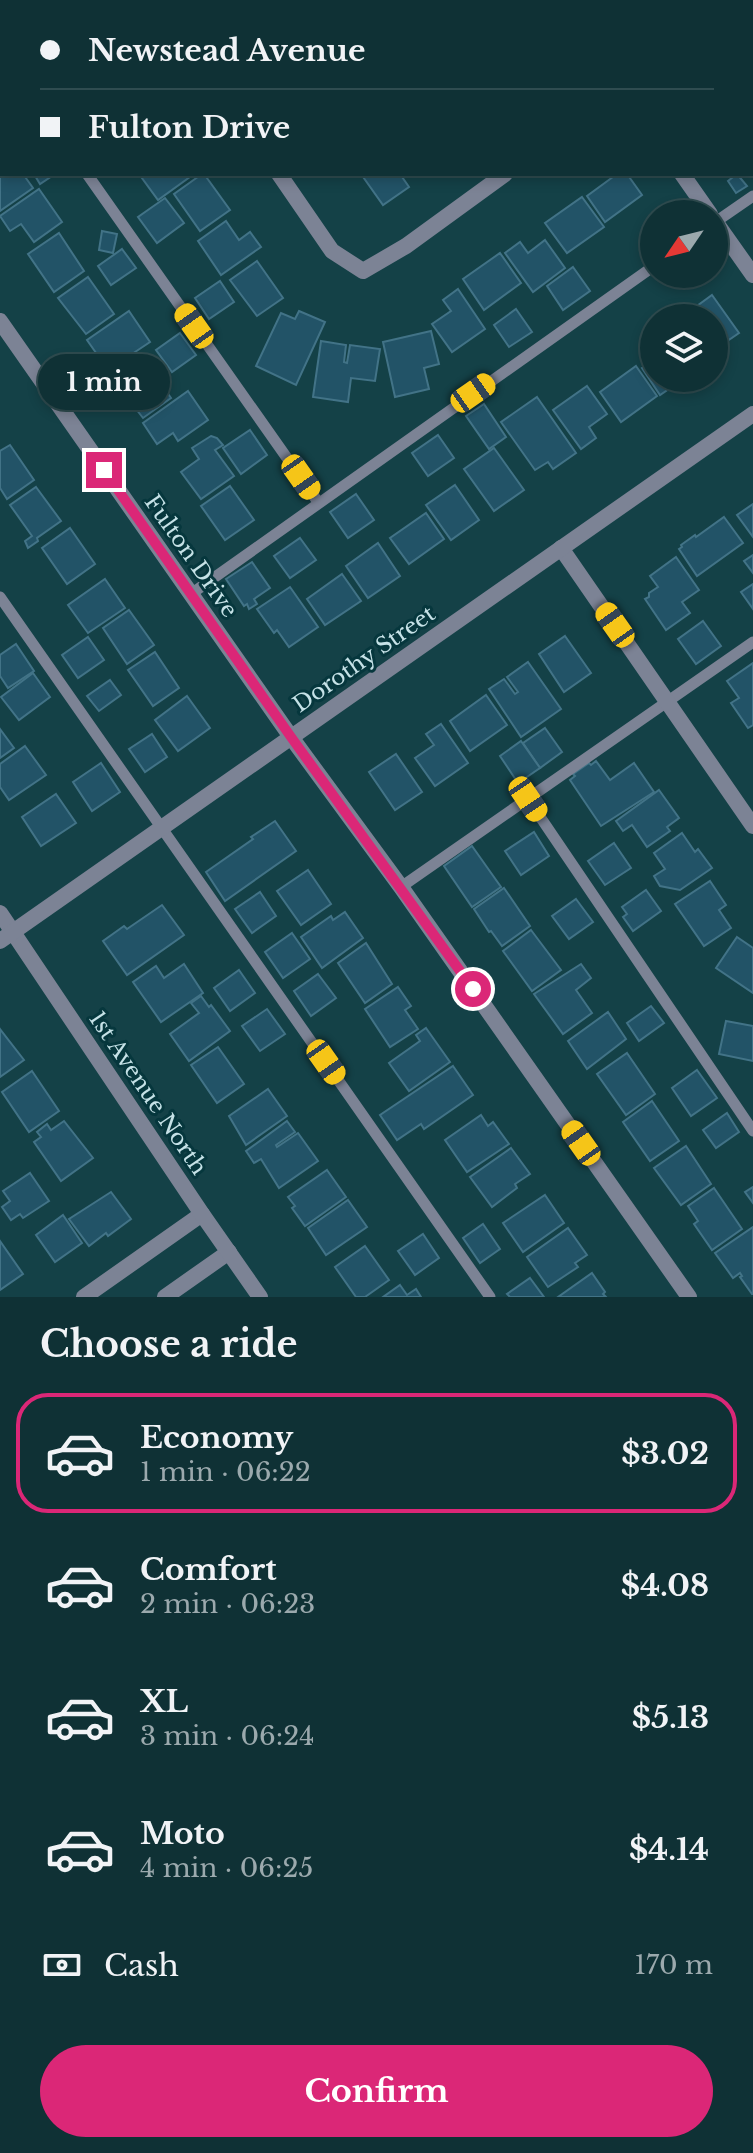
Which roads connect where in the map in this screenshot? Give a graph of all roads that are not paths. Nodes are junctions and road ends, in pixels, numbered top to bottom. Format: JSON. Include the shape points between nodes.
{"nodes":[{"id":1,"x":88,"y":176,"type":"edge"},
{"id":2,"x":280,"y":176,"type":"edge"},
{"id":3,"x":683,"y":176,"type":"edge"},
{"id":4,"x":487,"y":179,"type":"edge"},
{"id":5,"x":753,"y":196,"type":"edge"},
{"id":6,"x":700,"y":200,"type":"edge"},
{"id":7,"x":728,"y":211,"type":"edge"},
{"id":8,"x":728,"y":240,"type":"edge"},
{"id":9,"x":753,"y":275,"type":"edge"},
{"id":10,"x":640,"y":276,"type":"edge"},
{"id":11,"x":0,"y":321,"type":"edge"},
{"id":12,"x":753,"y":414,"type":"edge"},
{"id":13,"x":318,"y":502,"type":"junction"},
{"id":14,"x":561,"y":548,"type":"junction"},
{"id":15,"x":191,"y":594,"type":"junction"},
{"id":16,"x":0,"y":597,"type":"edge"},
{"id":17,"x":753,"y":642,"type":"edge"},
{"id":18,"x":669,"y":702,"type":"junction"},
{"id":19,"x":291,"y":737,"type":"junction"},
{"id":20,"x":528,"y":799,"type":"junction"},
{"id":21,"x":753,"y":826,"type":"edge"},
{"id":22,"x":162,"y":827,"type":"junction"},
{"id":23,"x":401,"y":887,"type":"junction"},
{"id":24,"x":0,"y":913,"type":"edge"},
{"id":25,"x":6,"y":936,"type":"edge"},
{"id":26,"x":753,"y":1131,"type":"edge"},
{"id":27,"x":202,"y":1214,"type":"junction"},
{"id":28,"x":229,"y":1252,"type":"junction"},
{"id":29,"x":84,"y":1297,"type":"edge"},
{"id":30,"x":165,"y":1297,"type":"edge"},
{"id":31,"x":260,"y":1297,"type":"edge"},
{"id":32,"x":490,"y":1297,"type":"edge"},
{"id":33,"x":689,"y":1297,"type":"edge"}],
"edges":[{"from":1,"to":13,"type":"lane"},
{"from":2,"to":4,"type":"street","via":[[332,251],[363,271],[406,246]]},
{"from":3,"to":6,"type":"street"},
{"from":5,"to":7,"type":"lane"},
{"from":8,"to":9,"type":"street"},
{"from":10,"to":13,"type":"lane"},
{"from":11,"to":15,"type":"street","name":"Fulton Drive"},
{"from":12,"to":14,"type":"street","name":"Dorothy Street"},
{"from":13,"to":15,"type":"lane"},
{"from":14,"to":18,"type":"street"},
{"from":14,"to":19,"type":"street","name":"Dorothy Street"},
{"from":15,"to":19,"type":"street","name":"Fulton Drive"},
{"from":16,"to":22,"type":"lane"},
{"from":17,"to":18,"type":"lane"},
{"from":18,"to":20,"type":"lane"},
{"from":18,"to":21,"type":"street"},
{"from":19,"to":22,"type":"street","name":"Dorothy Street"},
{"from":19,"to":23,"type":"street","name":"Fulton Drive"},
{"from":20,"to":23,"type":"lane"},
{"from":20,"to":26,"type":"lane"},
{"from":22,"to":25,"type":"street","name":"Dorothy Street"},
{"from":22,"to":32,"type":"lane"},
{"from":23,"to":33,"type":"street","name":"Fulton Drive"},
{"from":24,"to":25,"type":"street","name":"1st Avenue North"},
{"from":25,"to":27,"type":"street","name":"1st Avenue North"},
{"from":27,"to":28,"type":"street","name":"1st Avenue North"},
{"from":27,"to":29,"type":"street"},
{"from":28,"to":30,"type":"street"},
{"from":28,"to":31,"type":"street","name":"1st Avenue North"}]}
